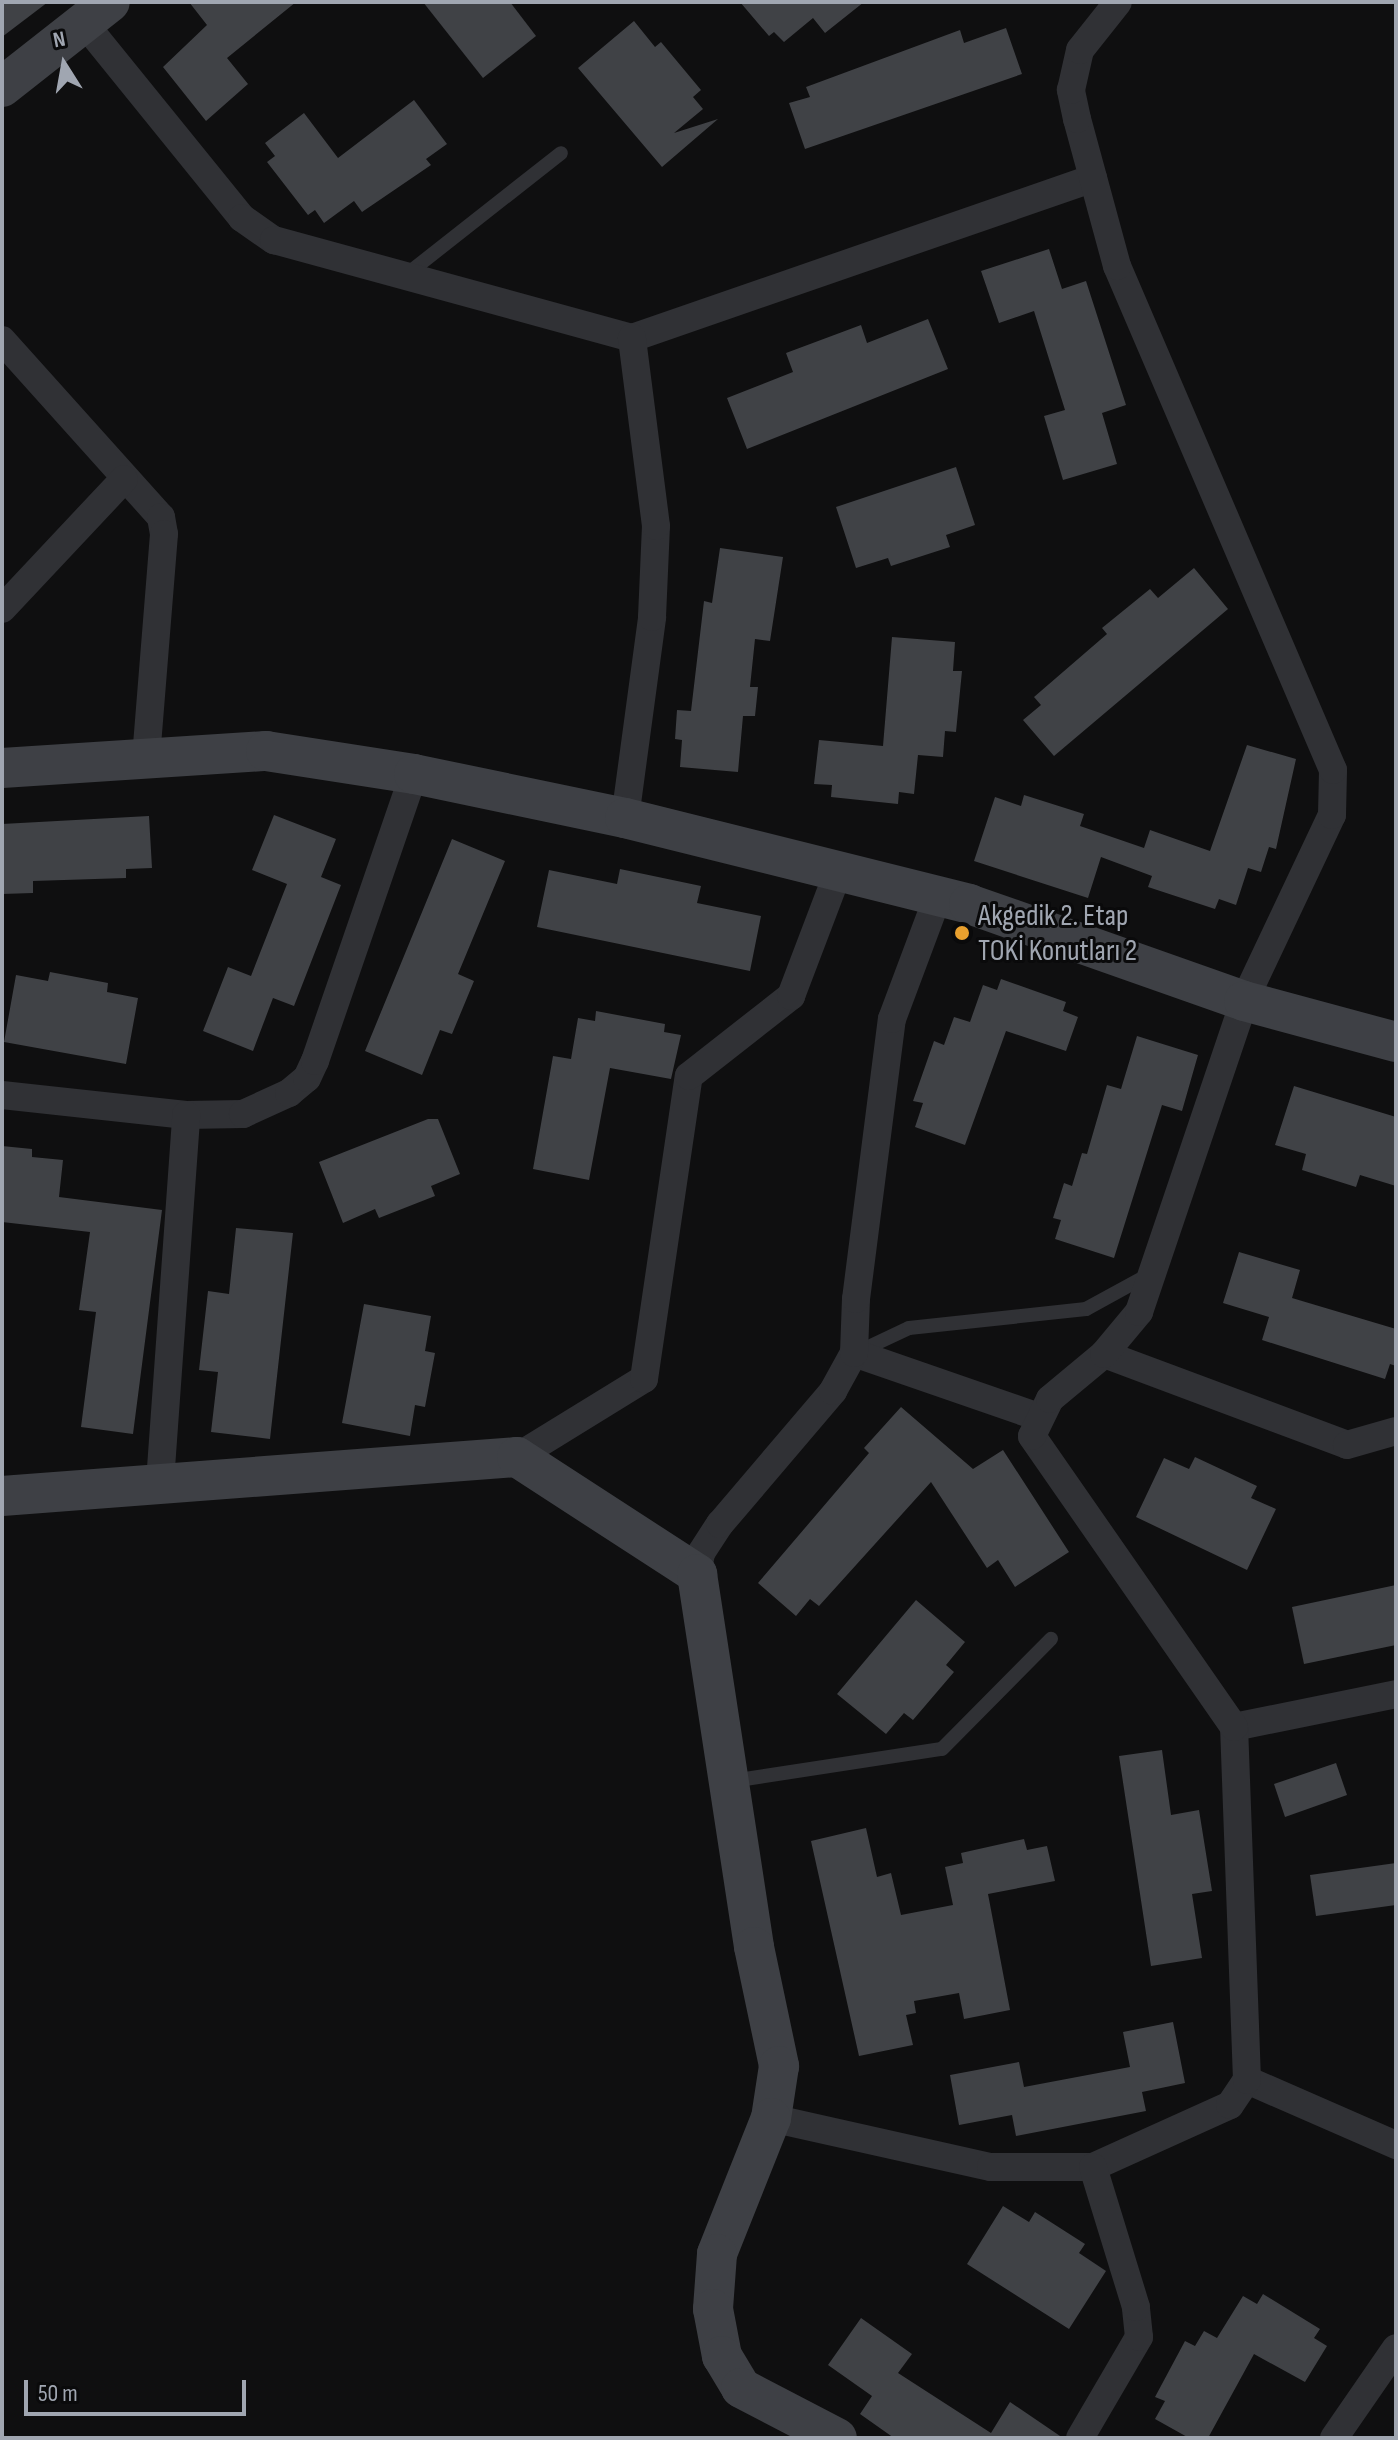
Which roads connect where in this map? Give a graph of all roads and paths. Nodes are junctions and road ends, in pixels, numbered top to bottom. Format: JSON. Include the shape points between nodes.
{"nodes":[{"id":1,"x":1118,"y":2,"type":"edge"},
{"id":2,"x":97,"y":12,"type":"edge"},
{"id":3,"x":2,"y":87,"type":"edge"},
{"id":4,"x":561,"y":153,"type":"dead end"},
{"id":5,"x":1093,"y":178,"type":"junction"},
{"id":6,"x":402,"y":278,"type":"junction"},
{"id":7,"x":632,"y":338,"type":"junction"},
{"id":8,"x":2,"y":340,"type":"edge"},
{"id":9,"x":124,"y":479,"type":"junction"},
{"id":10,"x":2,"y":609,"type":"edge"},
{"id":11,"x":146,"y":758,"type":"junction"},
{"id":12,"x":2,"y":768,"type":"edge"},
{"id":13,"x":414,"y":774,"type":"junction"},
{"id":14,"x":625,"y":818,"type":"junction"},
{"id":15,"x":837,"y":875,"type":"junction"},
{"id":16,"x":938,"y":896,"type":"junction"},
{"id":17,"x":1244,"y":1001,"type":"junction"},
{"id":18,"x":1396,"y":1042,"type":"edge"},
{"id":19,"x":2,"y":1095,"type":"edge"},
{"id":20,"x":186,"y":1115,"type":"junction"},
{"id":21,"x":1153,"y":1272,"type":"junction"},
{"id":22,"x":854,"y":1353,"type":"junction"},
{"id":23,"x":1104,"y":1354,"type":"junction"},
{"id":24,"x":1039,"y":1417,"type":"junction"},
{"id":25,"x":1396,"y":1431,"type":"edge"},
{"id":26,"x":517,"y":1457,"type":"junction"},
{"id":27,"x":160,"y":1482,"type":"junction"},
{"id":28,"x":2,"y":1496,"type":"edge"},
{"id":29,"x":697,"y":1574,"type":"junction"},
{"id":30,"x":1051,"y":1639,"type":"dead end"},
{"id":31,"x":1396,"y":1694,"type":"edge"},
{"id":32,"x":1234,"y":1727,"type":"junction"},
{"id":33,"x":727,"y":1782,"type":"junction"},
{"id":34,"x":1247,"y":2080,"type":"junction"},
{"id":35,"x":771,"y":2118,"type":"junction"},
{"id":36,"x":1396,"y":2145,"type":"edge"},
{"id":37,"x":1093,"y":2167,"type":"junction"},
{"id":38,"x":1396,"y":2348,"type":"edge"},
{"id":39,"x":1084,"y":2437,"type":"edge"},
{"id":40,"x":837,"y":2438,"type":"edge"},
{"id":41,"x":1334,"y":2438,"type":"edge"}],
"edges":[{"from":1,"to":5,"type":"street","via":[[1080,50],[1071,90]]},
{"from":2,"to":3,"type":"street"},
{"from":2,"to":6,"type":"street","via":[[242,218],[274,240]]},
{"from":4,"to":6,"type":"lane"},
{"from":5,"to":7,"type":"street"},
{"from":5,"to":17,"type":"street","via":[[1117,266],[1333,770],[1332,815]]},
{"from":6,"to":7,"type":"street"},
{"from":7,"to":14,"type":"street","via":[[656,526],[652,617]]},
{"from":8,"to":9,"type":"street"},
{"from":9,"to":10,"type":"street"},
{"from":9,"to":11,"type":"street","via":[[155,505],[164,534]]},
{"from":11,"to":12,"type":"street"},
{"from":11,"to":13,"type":"street","via":[[266,751]]},
{"from":13,"to":14,"type":"street"},
{"from":13,"to":20,"type":"street","via":[[307,1078],[243,1114]]},
{"from":14,"to":15,"type":"street"},
{"from":15,"to":16,"type":"street"},
{"from":15,"to":26,"type":"street","via":[[791,996],[689,1076],[644,1379]]},
{"from":16,"to":17,"type":"street","via":[[1041,927]]},
{"from":16,"to":22,"type":"street","via":[[892,1019],[856,1299]]},
{"from":17,"to":18,"type":"street"},
{"from":17,"to":21,"type":"street"},
{"from":19,"to":20,"type":"street"},
{"from":20,"to":27,"type":"street"},
{"from":21,"to":22,"type":"lane","via":[[1086,1309],[909,1328]]},
{"from":21,"to":23,"type":"street","via":[[1139,1312]]},
{"from":22,"to":24,"type":"street"},
{"from":22,"to":29,"type":"street","via":[[833,1391],[720,1524],[701,1553]]},
{"from":23,"to":24,"type":"street","via":[[1050,1399]]},
{"from":23,"to":25,"type":"street","via":[[1347,1445]]},
{"from":24,"to":32,"type":"street","via":[[1032,1436]]},
{"from":26,"to":27,"type":"street"},
{"from":26,"to":29,"type":"street"},
{"from":27,"to":28,"type":"street"},
{"from":29,"to":33,"type":"street"},
{"from":30,"to":33,"type":"lane","via":[[942,1749]]},
{"from":31,"to":32,"type":"street"},
{"from":32,"to":34,"type":"street"},
{"from":33,"to":35,"type":"street","via":[[779,2066]]},
{"from":34,"to":36,"type":"street"},
{"from":34,"to":37,"type":"street","via":[[1230,2105]]},
{"from":35,"to":37,"type":"street","via":[[991,2167]]},
{"from":35,"to":40,"type":"street","via":[[717,2254],[713,2309],[722,2356],[741,2388]]},
{"from":37,"to":39,"type":"street","via":[[1136,2307],[1139,2337]]},
{"from":38,"to":41,"type":"street"}]}
